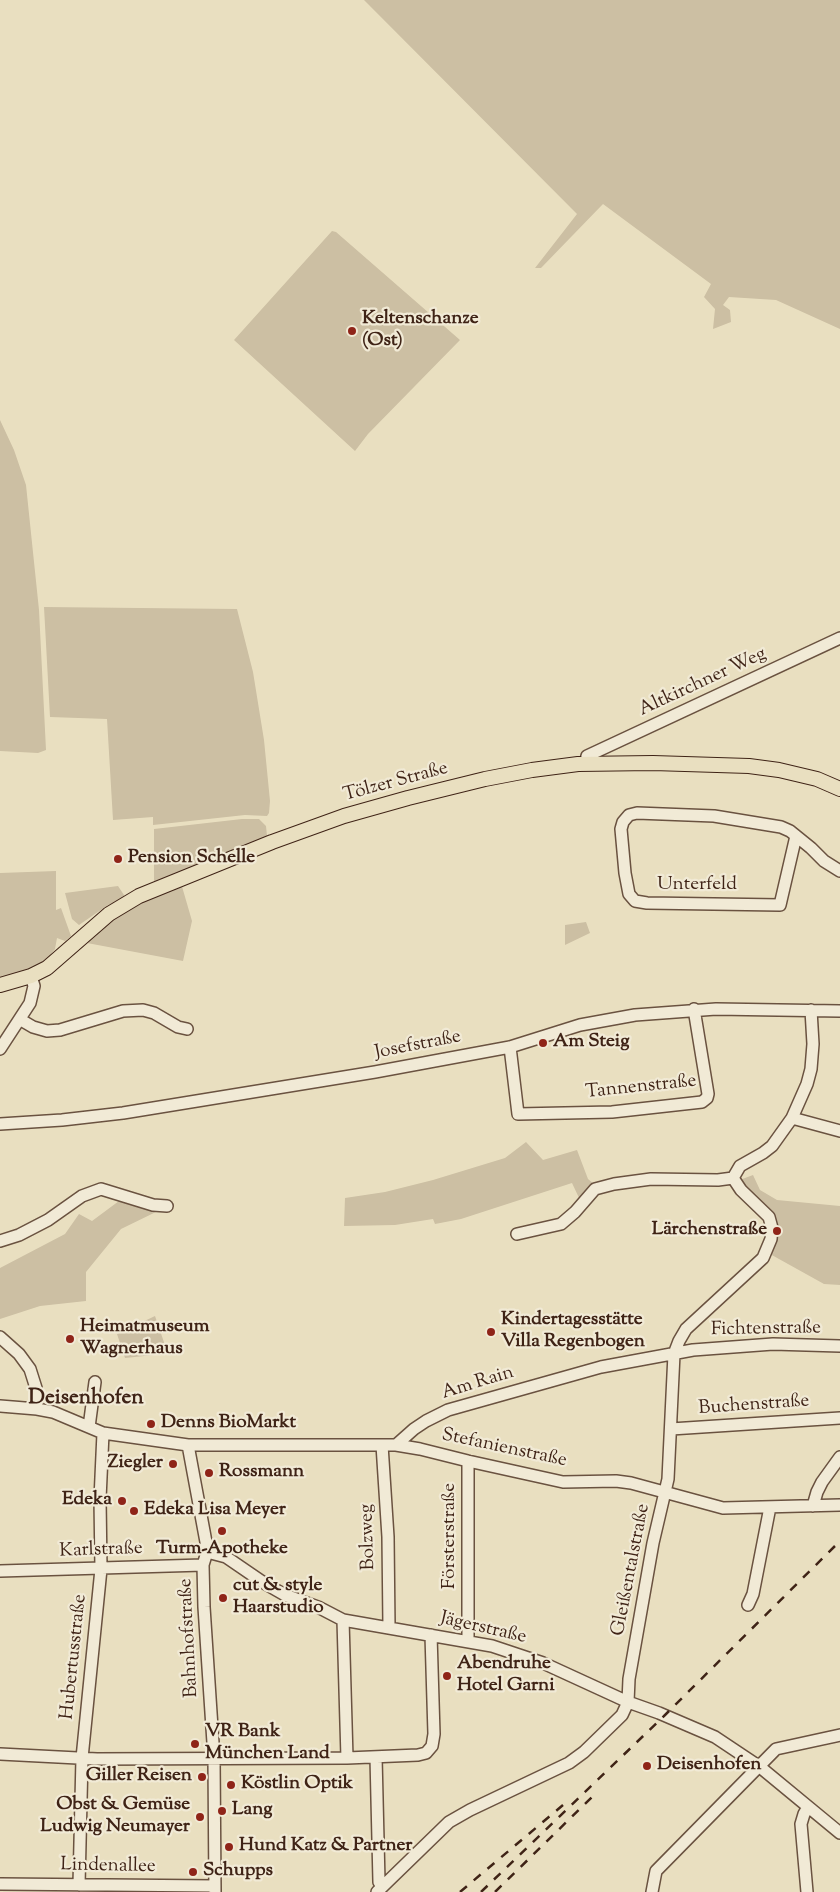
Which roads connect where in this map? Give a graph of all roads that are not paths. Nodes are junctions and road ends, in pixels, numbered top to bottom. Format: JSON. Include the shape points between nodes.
{"nodes":[{"id":1,"x":840,"y":638,"type":"edge"},
{"id":2,"x":586,"y":764,"type":"junction"},
{"id":3,"x":840,"y":789,"type":"edge"},
{"id":4,"x":796,"y":836,"type":"junction"},
{"id":5,"x":840,"y":871,"type":"edge"},
{"id":6,"x":31,"y":976,"type":"junction"},
{"id":7,"x":0,"y":985,"type":"edge"},
{"id":8,"x":694,"y":1009,"type":"junction"},
{"id":9,"x":811,"y":1010,"type":"junction"},
{"id":10,"x":840,"y":1011,"type":"edge"},
{"id":11,"x":21,"y":1020,"type":"junction"},
{"id":12,"x":187,"y":1029,"type":"dead end"},
{"id":13,"x":510,"y":1047,"type":"junction"},
{"id":14,"x":0,"y":1049,"type":"edge"},
{"id":15,"x":792,"y":1118,"type":"junction"},
{"id":16,"x":0,"y":1124,"type":"edge"},
{"id":17,"x":840,"y":1132,"type":"edge"},
{"id":18,"x":733,"y":1178,"type":"junction"},
{"id":19,"x":167,"y":1206,"type":"dead end"},
{"id":20,"x":517,"y":1234,"type":"dead end"},
{"id":21,"x":0,"y":1241,"type":"edge"},
{"id":22,"x":686,"y":1329,"type":"junction"},
{"id":23,"x":0,"y":1337,"type":"edge"},
{"id":24,"x":840,"y":1346,"type":"edge"},
{"id":25,"x":694,"y":1350,"type":"junction"},
{"id":26,"x":674,"y":1354,"type":"junction"},
{"id":27,"x":95,"y":1382,"type":"dead end"},
{"id":28,"x":0,"y":1406,"type":"edge"},
{"id":29,"x":37,"y":1409,"type":"junction"},
{"id":30,"x":840,"y":1418,"type":"edge"},
{"id":31,"x":89,"y":1427,"type":"junction"},
{"id":32,"x":414,"y":1429,"type":"junction"},
{"id":33,"x":671,"y":1429,"type":"junction"},
{"id":34,"x":103,"y":1433,"type":"junction"},
{"id":35,"x":188,"y":1445,"type":"junction"},
{"id":36,"x":382,"y":1445,"type":"junction"},
{"id":37,"x":396,"y":1445,"type":"junction"},
{"id":38,"x":420,"y":1449,"type":"junction"},
{"id":39,"x":840,"y":1457,"type":"edge"},
{"id":40,"x":468,"y":1462,"type":"junction"},
{"id":41,"x":666,"y":1492,"type":"junction"},
{"id":42,"x":840,"y":1505,"type":"edge"},
{"id":43,"x":813,"y":1506,"type":"junction"},
{"id":44,"x":770,"y":1507,"type":"junction"},
{"id":45,"x":207,"y":1552,"type":"junction"},
{"id":46,"x":204,"y":1565,"type":"junction"},
{"id":47,"x":101,"y":1569,"type":"junction"},
{"id":48,"x":0,"y":1571,"type":"edge"},
{"id":49,"x":748,"y":1605,"type":"dead end"},
{"id":50,"x":342,"y":1620,"type":"junction"},
{"id":51,"x":389,"y":1627,"type":"junction"},
{"id":52,"x":431,"y":1635,"type":"junction"},
{"id":53,"x":468,"y":1641,"type":"junction"},
{"id":54,"x":628,"y":1702,"type":"junction"},
{"id":55,"x":840,"y":1735,"type":"edge"},
{"id":56,"x":0,"y":1754,"type":"edge"},
{"id":57,"x":376,"y":1757,"type":"junction"},
{"id":58,"x":82,"y":1758,"type":"junction"},
{"id":59,"x":214,"y":1758,"type":"junction"},
{"id":60,"x":347,"y":1758,"type":"junction"},
{"id":61,"x":760,"y":1767,"type":"junction"},
{"id":62,"x":808,"y":1807,"type":"junction"},
{"id":63,"x":840,"y":1833,"type":"edge"},
{"id":64,"x":0,"y":1884,"type":"edge"},
{"id":65,"x":79,"y":1885,"type":"junction"},
{"id":66,"x":215,"y":1889,"type":"edge"},
{"id":67,"x":380,"y":1889,"type":"edge"},
{"id":68,"x":652,"y":1892,"type":"edge"},
{"id":69,"x":807,"y":1892,"type":"edge"}],
"edges":[{"from":1,"to":2,"type":"street","name":"Altkirchner Weg","via":[[587,756]]},
{"from":2,"to":3,"type":"main road","name":"Tölzer Straße","via":[[749,766],[798,773]]},
{"from":2,"to":6,"type":"main road","name":"Tölzer Straße","via":[[532,770],[436,791],[344,816],[272,842],[127,903],[99,922],[53,964]]},
{"from":4,"to":4,"type":"street","name":"Unterfeld","via":[[781,827],[714,816],[629,815],[621,829],[631,898],[647,903],[780,904]]},
{"from":4,"to":5,"type":"street"},
{"from":6,"to":7,"type":"main road","name":"Tölzer Straße"},
{"from":6,"to":11,"type":"street","via":[[33,995]]},
{"from":8,"to":9,"type":"street","name":"Josefstraße"},
{"from":8,"to":13,"type":"street","name":"Josefstraße","via":[[580,1025]]},
{"from":8,"to":13,"type":"street","name":"Tannenstraße","via":[[708,1094],[702,1102],[612,1112],[518,1114]]},
{"from":9,"to":10,"type":"street","name":"Josefstraße"},
{"from":9,"to":15,"type":"street","via":[[811,1068]]},
{"from":11,"to":12,"type":"street","via":[[47,1031],[60,1030],[123,1011],[143,1010]]},
{"from":11,"to":14,"type":"street"},
{"from":13,"to":16,"type":"street","name":"Josefstraße","via":[[186,1104],[62,1120]]},
{"from":15,"to":17,"type":"street"},
{"from":15,"to":18,"type":"street","via":[[772,1146],[740,1166]]},
{"from":18,"to":20,"type":"street","via":[[651,1178],[595,1189],[561,1224]]},
{"from":18,"to":22,"type":"street","name":"Gleißentalstraße","via":[[769,1217],[772,1239],[763,1258]]},
{"from":19,"to":21,"type":"street","via":[[153,1205],[101,1189],[82,1196],[48,1220],[19,1235]]},
{"from":22,"to":25,"type":"street","name":"Fichtenstraße","via":[[688,1342]]},
{"from":22,"to":26,"type":"street","name":"Gleißentalstraße"},
{"from":23,"to":29,"type":"street","via":[[30,1369],[36,1388]]},
{"from":24,"to":25,"type":"street","name":"Fichtenstraße","via":[[774,1344]]},
{"from":25,"to":26,"type":"street","name":"Fichtenstraße"},
{"from":26,"to":32,"type":"street","name":"Am Rain","via":[[601,1367],[493,1397],[448,1410]]},
{"from":26,"to":33,"type":"street","name":"Gleißentalstraße"},
{"from":27,"to":31,"type":"street"},
{"from":28,"to":29,"type":"street","name":"Stefanienstraße"},
{"from":29,"to":31,"type":"street","name":"Stefanienstraße"},
{"from":30,"to":33,"type":"street","name":"Buchenstraße"},
{"from":31,"to":34,"type":"street","name":"Stefanienstraße"},
{"from":32,"to":37,"type":"street","name":"Am Rain"},
{"from":32,"to":38,"type":"street"},
{"from":33,"to":41,"type":"street","name":"Gleißentalstraße"},
{"from":34,"to":35,"type":"street","name":"Stefanienstraße"},
{"from":34,"to":47,"type":"street","name":"Hubertusstraße"},
{"from":35,"to":36,"type":"street","name":"Stefanienstraße"},
{"from":35,"to":45,"type":"street","name":"Bahnhofstraße"},
{"from":36,"to":37,"type":"street","name":"Stefanienstraße"},
{"from":36,"to":51,"type":"street","name":"Bolzweg"},
{"from":37,"to":38,"type":"street","name":"Stefanienstraße"},
{"from":38,"to":40,"type":"street","name":"Stefanienstraße"},
{"from":39,"to":43,"type":"street","via":[[820,1487]]},
{"from":40,"to":41,"type":"street","name":"Stefanienstraße","via":[[563,1482],[616,1481]]},
{"from":40,"to":53,"type":"street","name":"Försterstraße"},
{"from":41,"to":44,"type":"street","name":"Stefanienstraße","via":[[723,1508]]},
{"from":41,"to":54,"type":"street","name":"Gleißentalstraße","via":[[653,1543],[629,1679]]},
{"from":42,"to":43,"type":"street","name":"Stefanienstraße"},
{"from":43,"to":44,"type":"street","name":"Stefanienstraße"},
{"from":44,"to":49,"type":"street"},
{"from":45,"to":46,"type":"street","name":"Bahnhofstraße"},
{"from":45,"to":50,"type":"street","name":"Jägerstraße","via":[[226,1557],[286,1595]]},
{"from":46,"to":47,"type":"street","name":"Karlstraße"},
{"from":46,"to":59,"type":"street","name":"Bahnhofstraße","via":[[204,1617]]},
{"from":47,"to":48,"type":"street","name":"Karlstraße"},
{"from":47,"to":58,"type":"street","name":"Hubertusstraße"},
{"from":50,"to":51,"type":"street","name":"Jägerstraße"},
{"from":50,"to":60,"type":"street"},
{"from":51,"to":52,"type":"street","name":"Jägerstraße"},
{"from":52,"to":53,"type":"street","name":"Jägerstraße"},
{"from":52,"to":57,"type":"street","via":[[432,1746],[426,1753],[418,1755]]},
{"from":53,"to":54,"type":"street","name":"Jägerstraße","via":[[531,1659]]},
{"from":54,"to":61,"type":"street","name":"Jägerstraße","via":[[715,1738]]},
{"from":54,"to":67,"type":"street","via":[[622,1715],[584,1752],[569,1763],[449,1822]]},
{"from":55,"to":61,"type":"street","via":[[776,1749]]},
{"from":56,"to":58,"type":"street"},
{"from":57,"to":60,"type":"street"},
{"from":57,"to":67,"type":"street"},
{"from":58,"to":59,"type":"street"},
{"from":58,"to":65,"type":"street","name":"Hubertusstraße"},
{"from":59,"to":60,"type":"street"},
{"from":59,"to":66,"type":"street","name":"Bahnhofstraße"},
{"from":61,"to":62,"type":"street","name":"Jägerstraße"},
{"from":61,"to":68,"type":"street","via":[[656,1871]]},
{"from":62,"to":63,"type":"street","name":"Jägerstraße"},
{"from":62,"to":69,"type":"street","via":[[801,1824]]},
{"from":64,"to":65,"type":"street","name":"Lindenallee"},
{"from":65,"to":66,"type":"street","name":"Lindenallee"}]}
